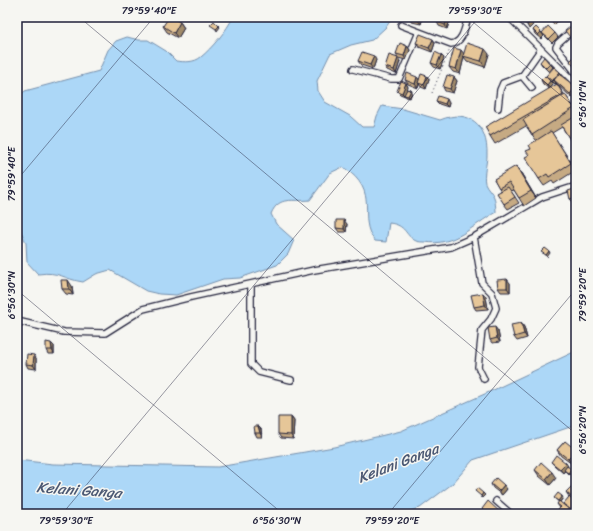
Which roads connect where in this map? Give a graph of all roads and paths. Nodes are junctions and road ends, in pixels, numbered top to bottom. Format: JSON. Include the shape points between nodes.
{"nodes":[{"id":1,"x":468,"y":17,"type":"edge"},
{"id":2,"x":509,"y":17,"type":"edge"},
{"id":3,"x":401,"y":25,"type":"dead end"},
{"id":4,"x":576,"y":27,"type":"edge"},
{"id":5,"x":418,"y":32,"type":"junction"},
{"id":6,"x":451,"y":44,"type":"junction"},
{"id":7,"x":541,"y":49,"type":"junction"},
{"id":8,"x":353,"y":69,"type":"dead end"},
{"id":9,"x":576,"y":73,"type":"edge"},
{"id":10,"x":522,"y":76,"type":"junction"},
{"id":11,"x":576,"y":84,"type":"edge"},
{"id":12,"x":532,"y":88,"type":"dead end"},
{"id":13,"x":432,"y":93,"type":"dead end"},
{"id":14,"x":498,"y":108,"type":"dead end"},
{"id":15,"x":576,"y":186,"type":"edge"},
{"id":16,"x":474,"y":237,"type":"junction"},
{"id":17,"x":251,"y":285,"type":"junction"},
{"id":18,"x":17,"y":321,"type":"edge"},
{"id":19,"x":484,"y":379,"type":"dead end"},
{"id":20,"x":291,"y":380,"type":"dead end"},
{"id":21,"x":496,"y":501,"type":"dead end"},
{"id":22,"x":511,"y":514,"type":"edge"}],
"edges":[{"from":1,"to":6,"type":"street","via":[[459,41]]},
{"from":2,"to":7,"type":"street"},
{"from":3,"to":5,"type":"street"},
{"from":4,"to":9,"type":"street","via":[[558,42],[556,47]]},
{"from":5,"to":6,"type":"street"},
{"from":5,"to":8,"type":"street","via":[[399,79]]},
{"from":6,"to":13,"type":"path"},
{"from":7,"to":10,"type":"street"},
{"from":7,"to":11,"type":"street"},
{"from":10,"to":12,"type":"street"},
{"from":10,"to":14,"type":"street","via":[[503,83]]},
{"from":15,"to":16,"type":"street","via":[[542,197]]},
{"from":16,"to":17,"type":"street","via":[[451,247],[314,270]]},
{"from":16,"to":19,"type":"street","via":[[482,283],[492,293],[496,308],[482,330],[478,366]]},
{"from":17,"to":18,"type":"street","via":[[143,309],[105,333],[64,332]]},
{"from":17,"to":20,"type":"street","via":[[251,364],[259,372]]},
{"from":21,"to":22,"type":"street"}]}
